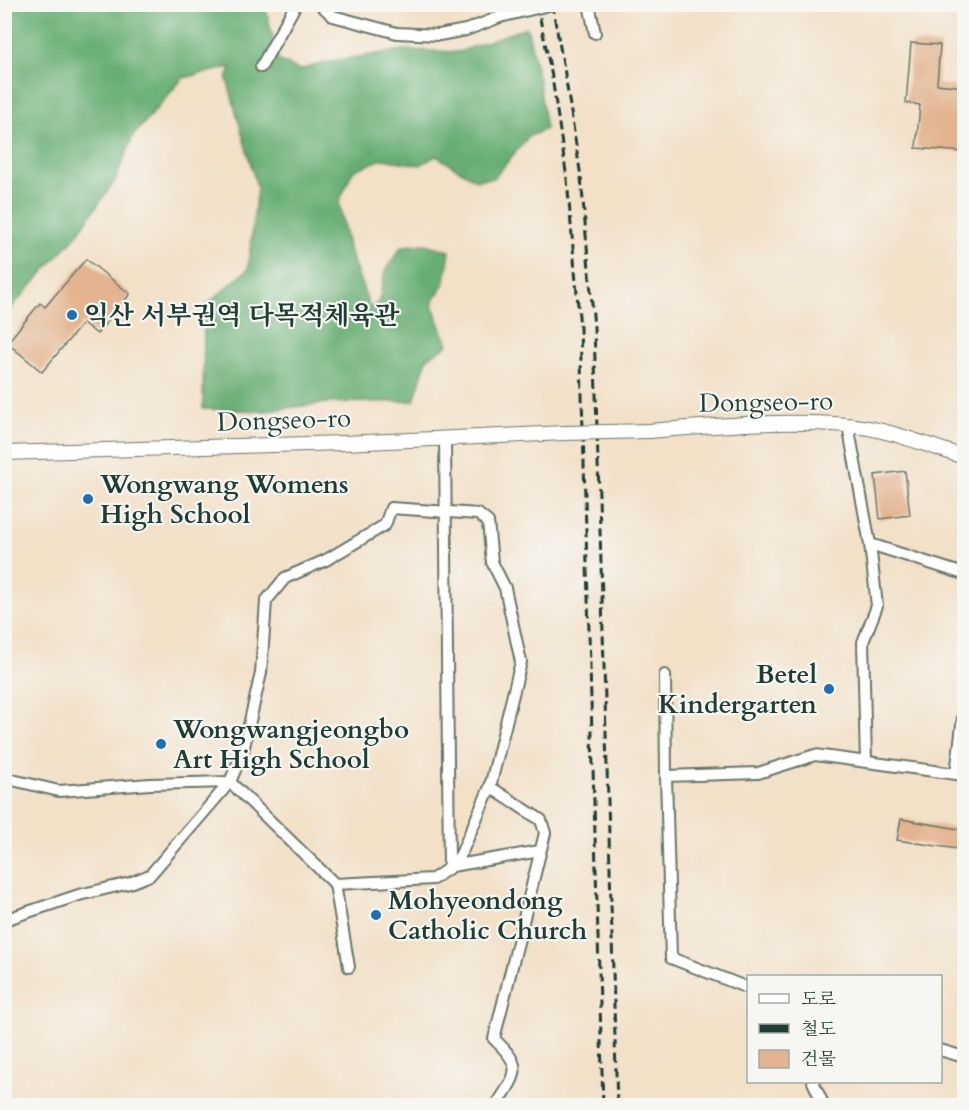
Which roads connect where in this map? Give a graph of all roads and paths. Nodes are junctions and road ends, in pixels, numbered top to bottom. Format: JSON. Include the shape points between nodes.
{"nodes":[{"id":1,"x":296,"y":4,"type":"edge"},
{"id":2,"x":320,"y":4,"type":"edge"},
{"id":3,"x":553,"y":4,"type":"edge"},
{"id":4,"x":589,"y":4,"type":"edge"},
{"id":5,"x":595,"y":33,"type":"dead end"},
{"id":6,"x":261,"y":67,"type":"dead end"},
{"id":7,"x":848,"y":425,"type":"junction"},
{"id":8,"x":445,"y":439,"type":"junction"},
{"id":9,"x":4,"y":453,"type":"edge"},
{"id":10,"x":964,"y":458,"type":"edge"},
{"id":11,"x":445,"y":511,"type":"junction"},
{"id":12,"x":870,"y":544,"type":"junction"},
{"id":13,"x":964,"y":574,"type":"edge"},
{"id":14,"x":665,"y":675,"type":"dead end"},
{"id":15,"x":964,"y":709,"type":"edge"},
{"id":16,"x":866,"y":762,"type":"junction"},
{"id":17,"x":960,"y":774,"type":"edge"},
{"id":18,"x":666,"y":776,"type":"junction"},
{"id":19,"x":4,"y":778,"type":"edge"},
{"id":20,"x":230,"y":782,"type":"junction"},
{"id":21,"x":490,"y":787,"type":"junction"},
{"id":22,"x":540,"y":851,"type":"junction"},
{"id":23,"x":450,"y":867,"type":"junction"},
{"id":24,"x":334,"y":884,"type":"junction"},
{"id":25,"x":4,"y":920,"type":"edge"},
{"id":26,"x":349,"y":968,"type":"dead end"},
{"id":27,"x":747,"y":988,"type":"edge"},
{"id":28,"x":942,"y":1051,"type":"edge"},
{"id":29,"x":964,"y":1057,"type":"edge"},
{"id":30,"x":813,"y":1083,"type":"edge"},
{"id":31,"x":496,"y":1106,"type":"edge"},
{"id":32,"x":824,"y":1106,"type":"edge"}],
"edges":[{"from":1,"to":6,"type":"street"},
{"from":2,"to":3,"type":"street","bridge":true,"via":[[333,16],[397,33],[439,35]]},
{"from":4,"to":5,"type":"street"},
{"from":7,"to":8,"type":"street","name":"Dongseo-ro","bridge":true,"via":[[814,423]]},
{"from":7,"to":10,"type":"street","name":"Dongseo-ro","via":[[903,437]]},
{"from":7,"to":12,"type":"street","name":"Dongseo-ro"},
{"from":8,"to":9,"type":"street","name":"Dongseo-ro"},
{"from":8,"to":11,"type":"street"},
{"from":11,"to":20,"type":"street","via":[[391,508],[385,525],[326,560],[285,578],[266,602],[261,673],[243,751]]},
{"from":11,"to":21,"type":"street","via":[[478,514],[488,522],[492,562],[506,588],[521,662]]},
{"from":11,"to":23,"type":"street"},
{"from":12,"to":13,"type":"street"},
{"from":12,"to":16,"type":"street","name":"Dongseo-ro","via":[[877,606],[863,642]]},
{"from":14,"to":18,"type":"street"},
{"from":15,"to":17,"type":"street"},
{"from":16,"to":17,"type":"street"},
{"from":16,"to":18,"type":"street","via":[[814,755],[758,773]]},
{"from":18,"to":27,"type":"street","via":[[671,958]]},
{"from":19,"to":20,"type":"street","via":[[59,791],[150,783]]},
{"from":20,"to":24,"type":"street"},
{"from":20,"to":25,"type":"street","via":[[150,875]]},
{"from":21,"to":22,"type":"street","via":[[542,820],[545,833]]},
{"from":21,"to":23,"type":"street","via":[[461,854]]},
{"from":22,"to":23,"type":"street"},
{"from":22,"to":31,"type":"street","via":[[494,1039],[515,1065],[514,1078]]},
{"from":23,"to":24,"type":"street","via":[[433,879]]},
{"from":24,"to":26,"type":"street"},
{"from":28,"to":29,"type":"street"},
{"from":30,"to":32,"type":"street"}]}
